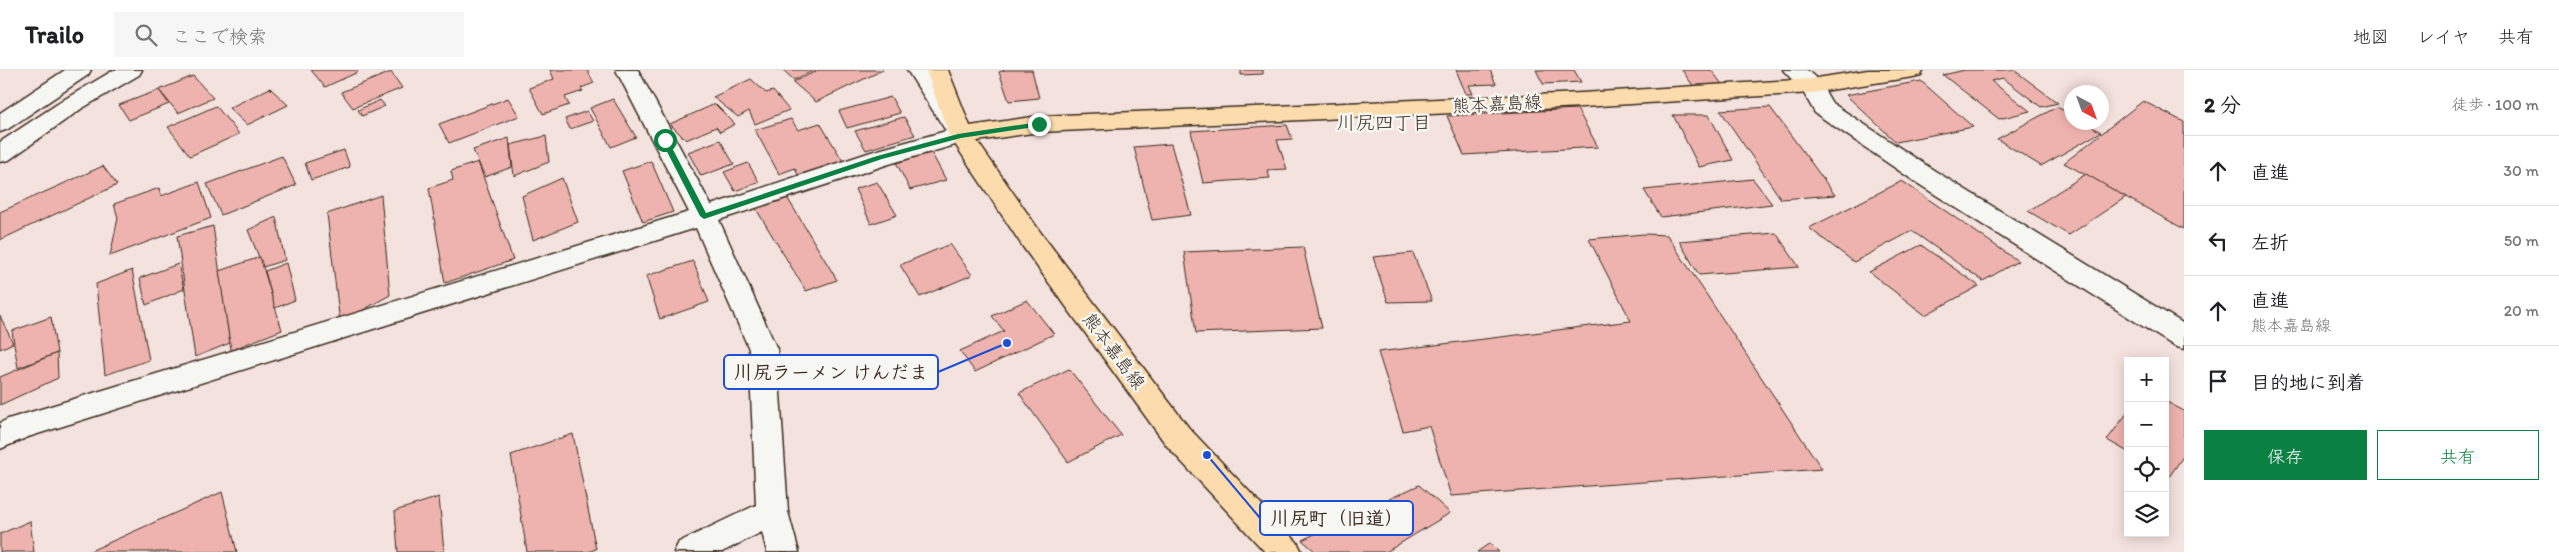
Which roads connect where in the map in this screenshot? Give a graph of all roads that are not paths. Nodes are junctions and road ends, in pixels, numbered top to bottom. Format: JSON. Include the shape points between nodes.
{"nodes":[{"id":1,"x":80,"y":70,"type":"edge"},
{"id":2,"x":132,"y":70,"type":"edge"},
{"id":3,"x":627,"y":70,"type":"edge"},
{"id":4,"x":918,"y":70,"type":"edge"},
{"id":5,"x":936,"y":70,"type":"edge"},
{"id":6,"x":1913,"y":70,"type":"edge"},
{"id":7,"x":1802,"y":78,"type":"edge"},
{"id":8,"x":0,"y":124,"type":"edge"},
{"id":9,"x":961,"y":135,"type":"junction"},
{"id":10,"x":0,"y":154,"type":"edge"},
{"id":11,"x":704,"y":216,"type":"junction"},
{"id":12,"x":2184,"y":338,"type":"edge"},
{"id":13,"x":0,"y":436,"type":"edge"},
{"id":14,"x":772,"y":512,"type":"junction"},
{"id":15,"x":690,"y":552,"type":"edge"},
{"id":16,"x":783,"y":552,"type":"edge"},
{"id":17,"x":1286,"y":552,"type":"edge"}],
"edges":[{"from":1,"to":8,"type":"street"},
{"from":2,"to":10,"type":"street","via":[[73,104]]},
{"from":3,"to":11,"type":"street"},
{"from":4,"to":9,"type":"street"},
{"from":5,"to":9,"type":"main road","name":"熊本嘉島線"},
{"from":6,"to":7,"type":"main road","name":"熊本嘉島線"},
{"from":7,"to":9,"type":"main road","name":"熊本嘉島線","via":[[1572,100],[1039,124]]},
{"from":7,"to":12,"type":"street","via":[[1823,108],[1926,177]]},
{"from":9,"to":11,"type":"street"},
{"from":9,"to":17,"type":"main road","name":"熊本嘉島線","via":[[1032,240],[1178,437]]},
{"from":11,"to":13,"type":"street"},
{"from":11,"to":14,"type":"street","via":[[763,349]]},
{"from":14,"to":15,"type":"street"},
{"from":14,"to":16,"type":"street"}]}
